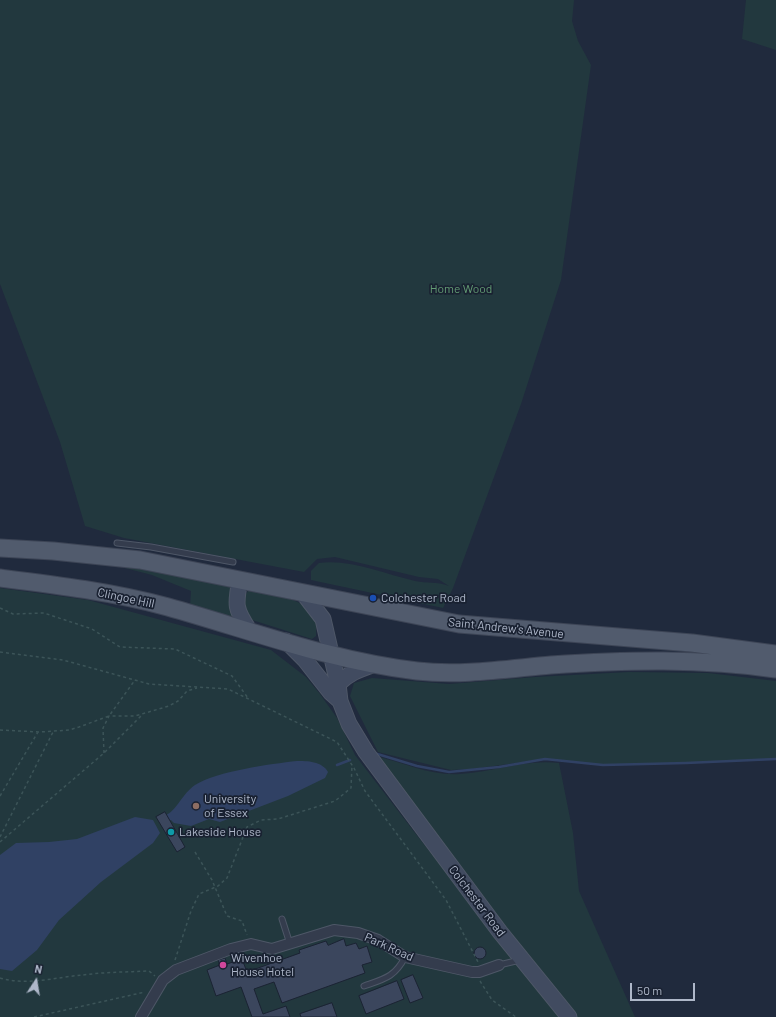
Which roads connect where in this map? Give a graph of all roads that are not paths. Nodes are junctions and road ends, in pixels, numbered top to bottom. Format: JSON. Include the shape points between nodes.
{"nodes":[{"id":1,"x":117,"y":543,"type":"dead end"},
{"id":2,"x":0,"y":548,"type":"edge"},
{"id":3,"x":233,"y":562,"type":"dead end"},
{"id":4,"x":0,"y":578,"type":"edge"},
{"id":5,"x":240,"y":580,"type":"junction"},
{"id":6,"x":303,"y":593,"type":"junction"},
{"id":7,"x":249,"y":630,"type":"junction"},
{"id":8,"x":286,"y":641,"type":"junction"},
{"id":9,"x":776,"y":654,"type":"edge"},
{"id":10,"x":331,"y":655,"type":"junction"},
{"id":11,"x":372,"y":666,"type":"junction"},
{"id":12,"x":776,"y":669,"type":"edge"},
{"id":13,"x":338,"y":684,"type":"junction"},
{"id":14,"x":340,"y":701,"type":"junction"},
{"id":15,"x":282,"y":919,"type":"dead end"},
{"id":16,"x":290,"y":944,"type":"junction"},
{"id":17,"x":405,"y":957,"type":"junction"},
{"id":18,"x":522,"y":959,"type":"junction"},
{"id":19,"x":499,"y":965,"type":"joint"},
{"id":20,"x":364,"y":986,"type":"dead end"},
{"id":21,"x":141,"y":1017,"type":"edge"},
{"id":22,"x":569,"y":1017,"type":"edge"}],
"edges":[{"from":1,"to":3,"type":"lane"},
{"from":2,"to":5,"type":"main road","via":[[140,560]]},
{"from":4,"to":7,"type":"main road","name":"Clingoe Hill","via":[[96,592],[165,606]]},
{"from":5,"to":6,"type":"main road","name":"Saint Andrew's Avenue"},
{"from":5,"to":7,"type":"main road","via":[[236,604],[239,616]]},
{"from":6,"to":9,"type":"main road","name":"Saint Andrew's Avenue","via":[[459,624],[692,644]]},
{"from":6,"to":10,"type":"main road","name":"Colchester Road","via":[[323,619]]},
{"from":7,"to":8,"type":"main road"},
{"from":8,"to":10,"type":"main road"},
{"from":8,"to":14,"type":"main road","name":"Colchester Road"},
{"from":10,"to":11,"type":"main road"},
{"from":10,"to":13,"type":"main road","name":"Colchester Road"},
{"from":11,"to":12,"type":"main road","via":[[451,673],[654,660]]},
{"from":11,"to":13,"type":"main road","via":[[355,670]]},
{"from":13,"to":14,"type":"main road","name":"Colchester Road"},
{"from":14,"to":18,"type":"main road","name":"Colchester Road","via":[[366,752]]},
{"from":15,"to":16,"type":"lane"},
{"from":16,"to":17,"type":"street","name":"Park Road","via":[[334,930],[358,933],[378,940]]},
{"from":16,"to":21,"type":"street","name":"Park Road","via":[[272,949],[251,944],[176,970],[163,980]]},
{"from":17,"to":19,"type":"street","name":"Park Road","via":[[472,972]]},
{"from":17,"to":20,"type":"lane","via":[[399,968],[387,978]]},
{"from":18,"to":19,"type":"lane","name":"Park Road"},
{"from":18,"to":22,"type":"main road","name":"Colchester Road"}]}
